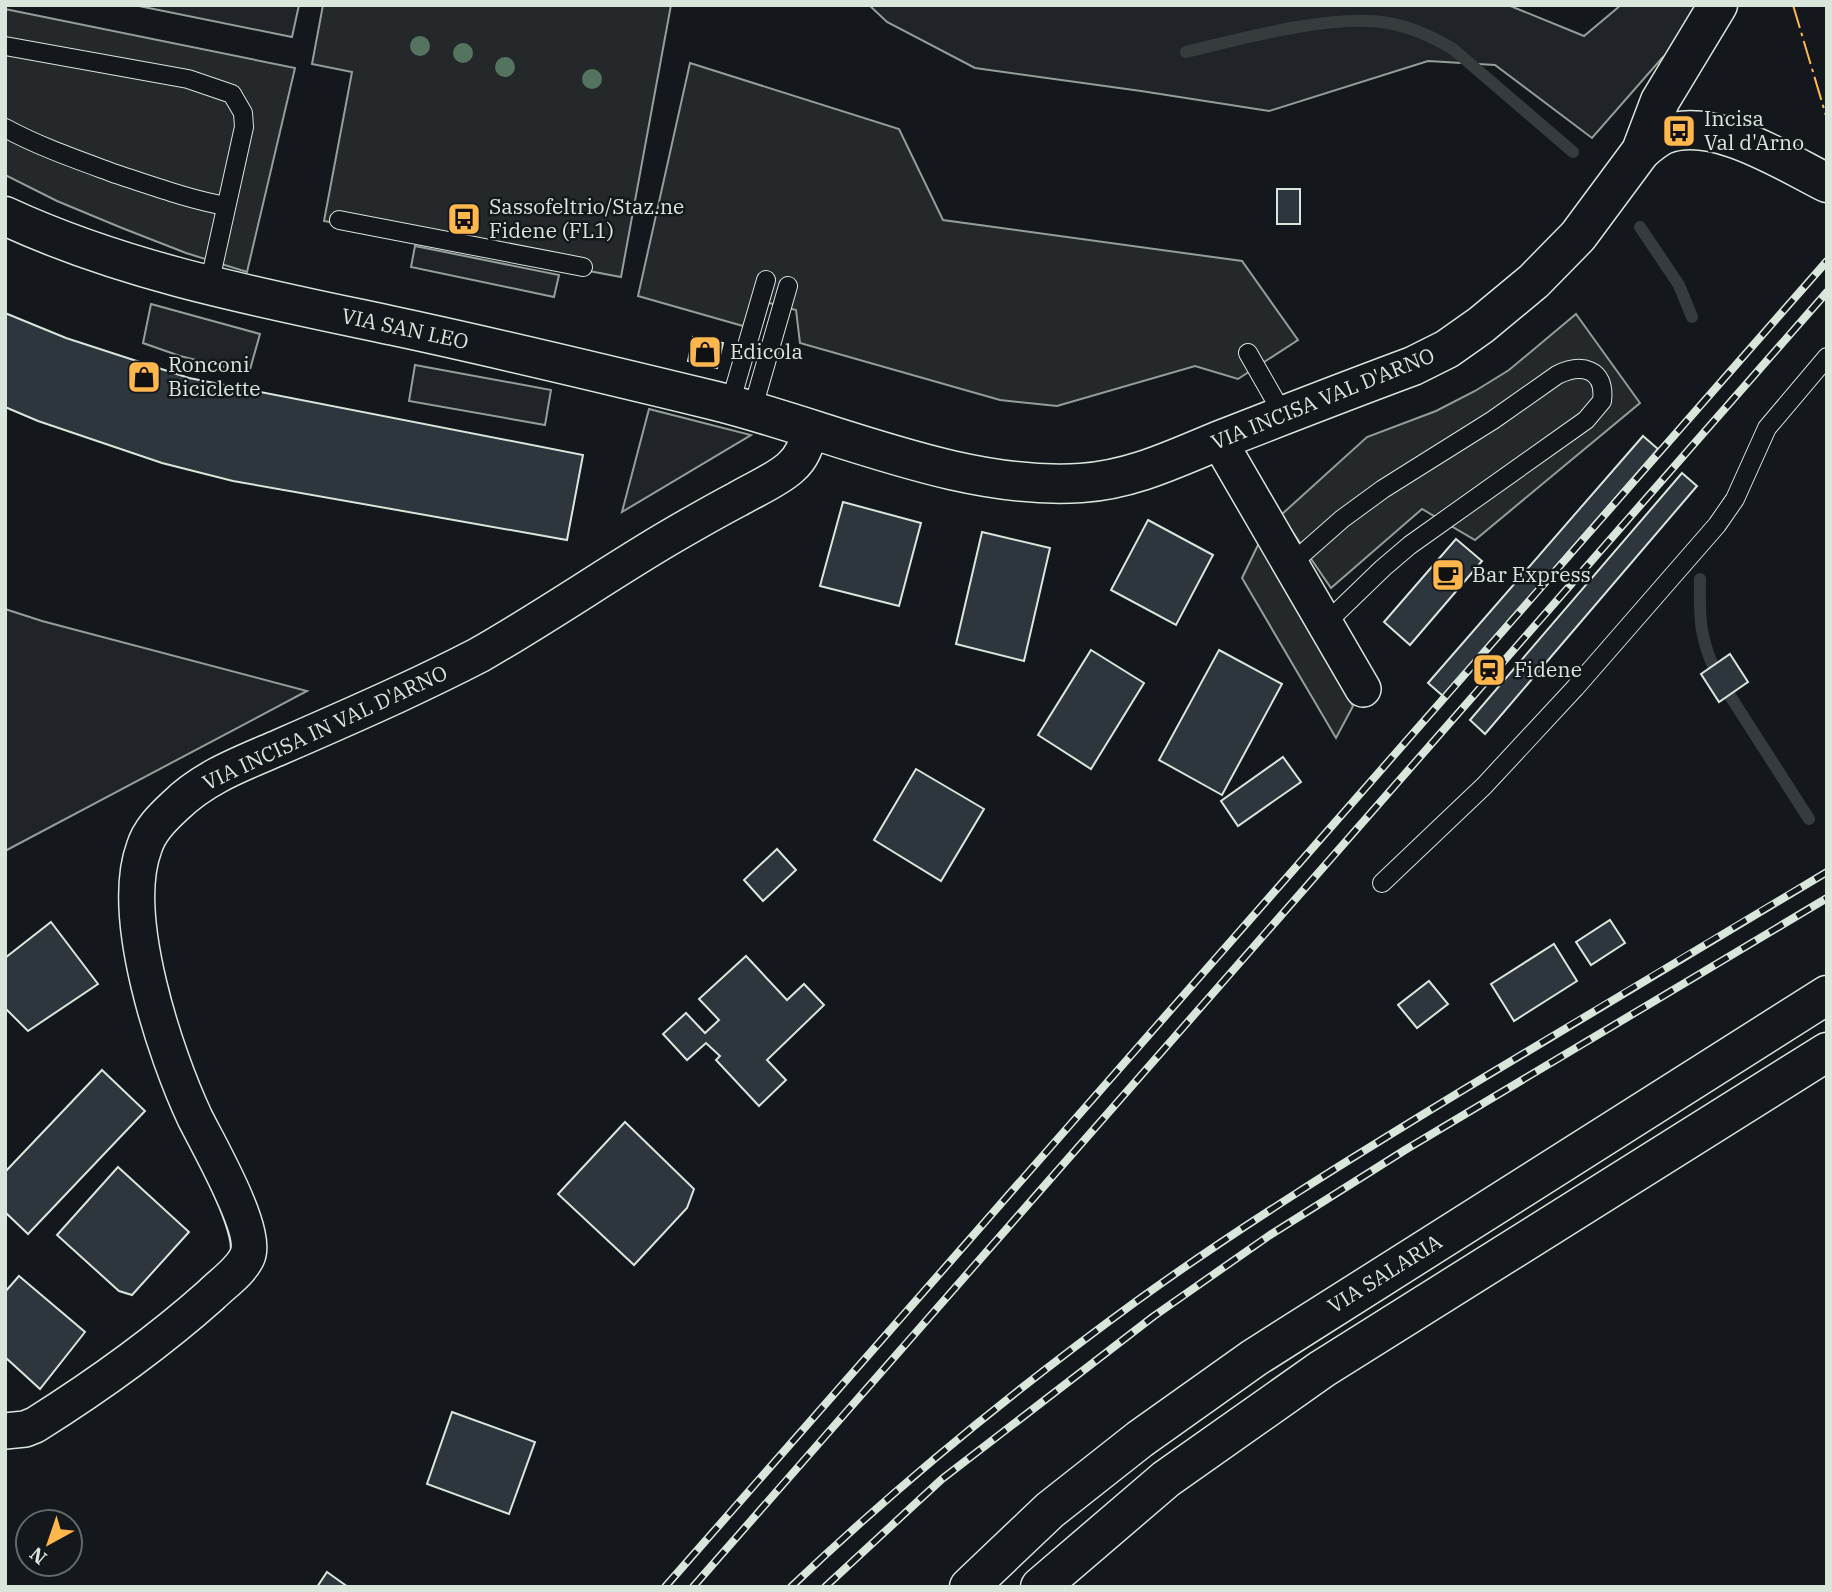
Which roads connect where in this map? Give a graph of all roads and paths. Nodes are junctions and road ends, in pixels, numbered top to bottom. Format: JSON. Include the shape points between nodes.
{"nodes":[{"id":1,"x":1718,"y":5,"type":"edge"},
{"id":2,"x":5,"y":46,"type":"edge"},
{"id":3,"x":5,"y":128,"type":"edge"},
{"id":4,"x":1641,"y":151,"type":"junction"},
{"id":5,"x":1827,"y":183,"type":"edge"},
{"id":6,"x":226,"y":206,"type":"junction"},
{"id":7,"x":5,"y":216,"type":"edge"},
{"id":8,"x":338,"y":220,"type":"dead end"},
{"id":9,"x":583,"y":267,"type":"dead end"},
{"id":10,"x":766,"y":280,"type":"dead end"},
{"id":11,"x":209,"y":285,"type":"junction"},
{"id":12,"x":788,"y":286,"type":"dead end"},
{"id":13,"x":1248,"y":353,"type":"dead end"},
{"id":14,"x":1827,"y":357,"type":"edge"},
{"id":15,"x":741,"y":408,"type":"junction"},
{"id":16,"x":1284,"y":416,"type":"junction"},
{"id":17,"x":810,"y":429,"type":"junction"},
{"id":18,"x":1219,"y":441,"type":"junction"},
{"id":19,"x":1290,"y":564,"type":"junction"},
{"id":20,"x":1326,"y":623,"type":"junction"},
{"id":21,"x":1363,"y":689,"type":"dead end"},
{"id":22,"x":1382,"y":883,"type":"dead end"},
{"id":23,"x":1827,"y":995,"type":"edge"},
{"id":24,"x":1827,"y":1052,"type":"edge"},
{"id":25,"x":5,"y":1431,"type":"edge"},
{"id":26,"x":969,"y":1587,"type":"edge"},
{"id":27,"x":1040,"y":1587,"type":"edge"}],
"edges":[{"from":1,"to":4,"type":"street","name":"VIA INCISA VAL D'ARNO","via":[[1660,101]]},
{"from":2,"to":6,"type":"lane","via":[[188,79],[232,94],[243,113],[244,127]]},
{"from":3,"to":6,"type":"lane","via":[[89,164],[191,200]]},
{"from":4,"to":5,"type":"street","via":[[1666,134],[1693,130],[1723,135]]},
{"from":4,"to":16,"type":"street","name":"VIA INCISA VAL D'ARNO","via":[[1571,244],[1481,325],[1430,358]]},
{"from":6,"to":11,"type":"lane"},
{"from":7,"to":11,"type":"street","name":"VIA SAN LEO","via":[[115,259]]},
{"from":8,"to":9,"type":"lane"},
{"from":10,"to":15,"type":"lane"},
{"from":11,"to":15,"type":"street","name":"VIA SAN LEO","via":[[560,362]]},
{"from":12,"to":15,"type":"lane"},
{"from":13,"to":16,"type":"lane"},
{"from":14,"to":22,"type":"lane","via":[[1767,428],[1735,499],[1717,525],[1484,786]]},
{"from":15,"to":17,"type":"street","name":"VIA SAN LEO"},
{"from":16,"to":18,"type":"street","name":"VIA INCISA VAL D'ARNO"},
{"from":17,"to":18,"type":"street","name":"VIA INCISA VAL D'ARNO","via":[[983,476],[1054,484],[1117,479]]},
{"from":17,"to":25,"type":"street","name":"VIA INCISA IN VAL D'ARNO","via":[[804,452],[778,477],[619,567],[479,654],[225,771],[177,803],[148,836],[136,880],[144,958],[160,1027],[171,1061],[245,1222],[250,1248],[235,1272],[121,1368],[35,1425]]},
{"from":18,"to":19,"type":"street"},
{"from":19,"to":20,"type":"street"},
{"from":19,"to":20,"type":"lane","via":[[1383,488],[1557,375],[1584,369],[1601,383],[1602,401],[1586,420],[1410,544]]},
{"from":20,"to":21,"type":"street"},
{"from":23,"to":26,"type":"street","name":"VIA SALARIA","via":[[1254,1358],[1050,1510]]},
{"from":24,"to":27,"type":"street","via":[[1322,1369],[1166,1479]]}]}
